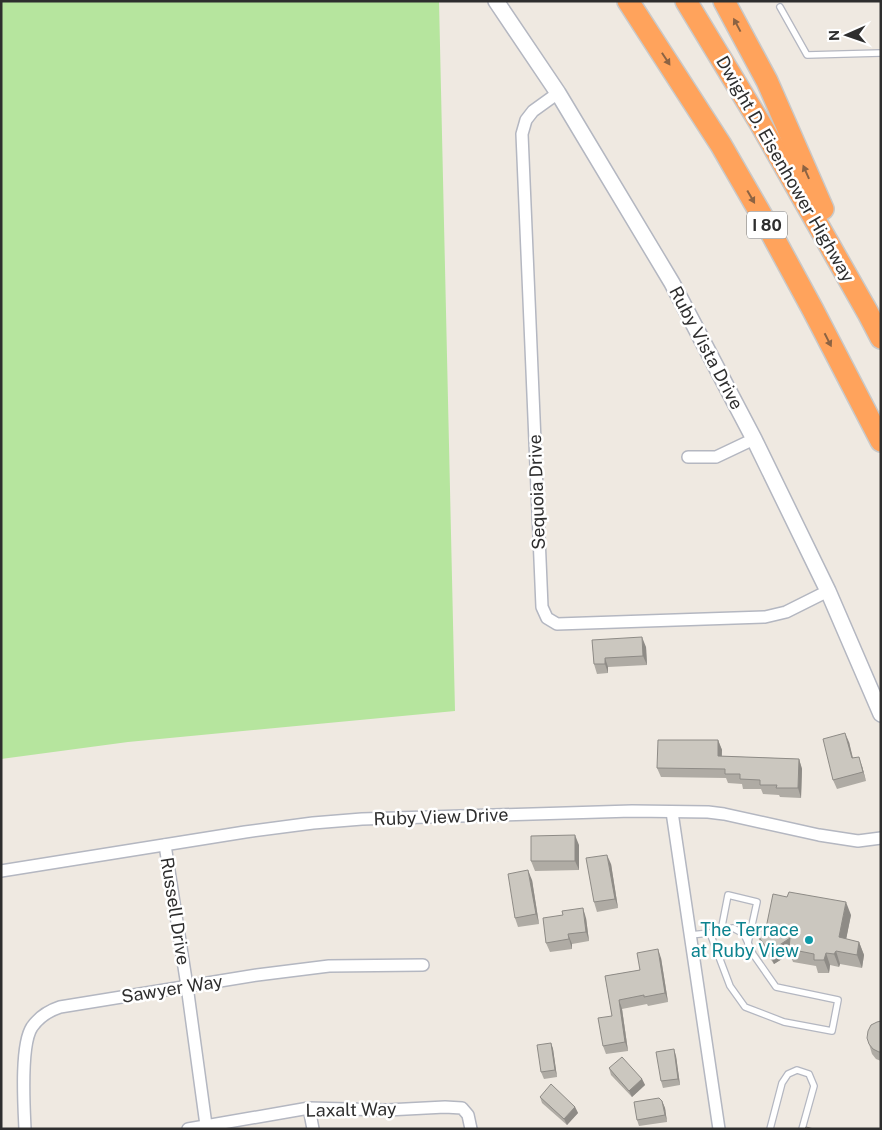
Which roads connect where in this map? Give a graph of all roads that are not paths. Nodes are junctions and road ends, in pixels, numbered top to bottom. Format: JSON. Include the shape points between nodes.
{"nodes":[{"id":1,"x":496,"y":1,"type":"edge"},
{"id":2,"x":686,"y":1,"type":"edge"},
{"id":3,"x":724,"y":1,"type":"edge"},
{"id":4,"x":631,"y":7,"type":"edge"},
{"id":5,"x":780,"y":7,"type":"dead end"},
{"id":6,"x":881,"y":53,"type":"edge"},
{"id":7,"x":558,"y":93,"type":"junction"},
{"id":8,"x":868,"y":313,"type":"junction"},
{"id":9,"x":881,"y":338,"type":"edge"},
{"id":10,"x":754,"y":439,"type":"junction"},
{"id":11,"x":881,"y":441,"type":"edge"},
{"id":12,"x":688,"y":457,"type":"dead end"},
{"id":13,"x":828,"y":591,"type":"junction"},
{"id":14,"x":881,"y":714,"type":"edge"},
{"id":15,"x":672,"y":812,"type":"junction"},
{"id":16,"x":881,"y":838,"type":"edge"},
{"id":17,"x":165,"y":844,"type":"junction"},
{"id":18,"x":1,"y":871,"type":"edge"},
{"id":19,"x":721,"y":931,"type":"junction"},
{"id":20,"x":710,"y":933,"type":"junction"},
{"id":21,"x":690,"y":935,"type":"junction"},
{"id":22,"x":748,"y":943,"type":"junction"},
{"id":23,"x":423,"y":965,"type":"dead end"},
{"id":24,"x":187,"y":986,"type":"junction"},
{"id":25,"x":309,"y":1108,"type":"junction"},
{"id":26,"x":206,"y":1125,"type":"junction"},
{"id":27,"x":25,"y":1129,"type":"edge"},
{"id":28,"x":188,"y":1129,"type":"edge"},
{"id":29,"x":313,"y":1129,"type":"edge"},
{"id":30,"x":471,"y":1129,"type":"edge"},
{"id":31,"x":719,"y":1129,"type":"edge"},
{"id":32,"x":770,"y":1129,"type":"edge"},
{"id":33,"x":802,"y":1129,"type":"edge"}],
"edges":[{"from":1,"to":7,"type":"street","name":"Ruby Vista Drive"},
{"from":2,"to":8,"type":"highway","name":"Dwight D. Eisenhower Highway","number":"I 80"},
{"from":8,"to":3,"type":"highway","one_way":true,"via":[[767,81]]},
{"from":4,"to":11,"type":"highway","number":"I 80","one_way":true,"via":[[721,145],[762,216]]},
{"from":5,"to":6,"type":"lane","via":[[807,55]]},
{"from":7,"to":10,"type":"street","name":"Ruby Vista Drive","via":[[672,283]]},
{"from":7,"to":13,"type":"street","name":"Sequoia Drive","via":[[533,110],[522,134],[542,607],[547,618],[557,624],[766,616],[786,612]]},
{"from":8,"to":9,"type":"highway","name":"Dwight D. Eisenhower Highway","number":"I 80"},
{"from":10,"to":12,"type":"street","via":[[716,457]]},
{"from":10,"to":13,"type":"street","name":"Ruby Vista Drive"},
{"from":13,"to":14,"type":"street","name":"Ruby Vista Drive"},
{"from":15,"to":16,"type":"street","name":"Ruby View Drive","via":[[724,814],[858,841]]},
{"from":15,"to":17,"type":"street","name":"Ruby View Drive","via":[[362,819]]},
{"from":15,"to":21,"type":"street"},
{"from":17,"to":18,"type":"street","name":"Ruby View Drive"},
{"from":17,"to":24,"type":"street","name":"Russell Drive"},
{"from":19,"to":20,"type":"lane"},
{"from":19,"to":22,"type":"lane","via":[[733,928],[744,934]]},
{"from":19,"to":22,"type":"lane","via":[[728,895],[757,902]]},
{"from":20,"to":21,"type":"lane"},
{"from":20,"to":22,"type":"lane","via":[[730,986],[745,1007],[784,1022],[832,1031],[838,1000],[776,986]]},
{"from":21,"to":31,"type":"street"},
{"from":23,"to":24,"type":"street","name":"Sawyer Way","via":[[329,966]]},
{"from":24,"to":26,"type":"street","name":"Russell Drive"},
{"from":24,"to":27,"type":"street","name":"Sawyer Way","via":[[60,1007],[40,1018],[26,1041]]},
{"from":25,"to":26,"type":"street","name":"Laxalt Way"},
{"from":25,"to":29,"type":"street"},
{"from":25,"to":30,"type":"street","name":"Laxalt Way","via":[[462,1108],[468,1115]]},
{"from":26,"to":28,"type":"street","name":"Laxalt Way"},
{"from":32,"to":33,"type":"lane","via":[[782,1083],[788,1074],[797,1070],[809,1074],[814,1086]]}]}
